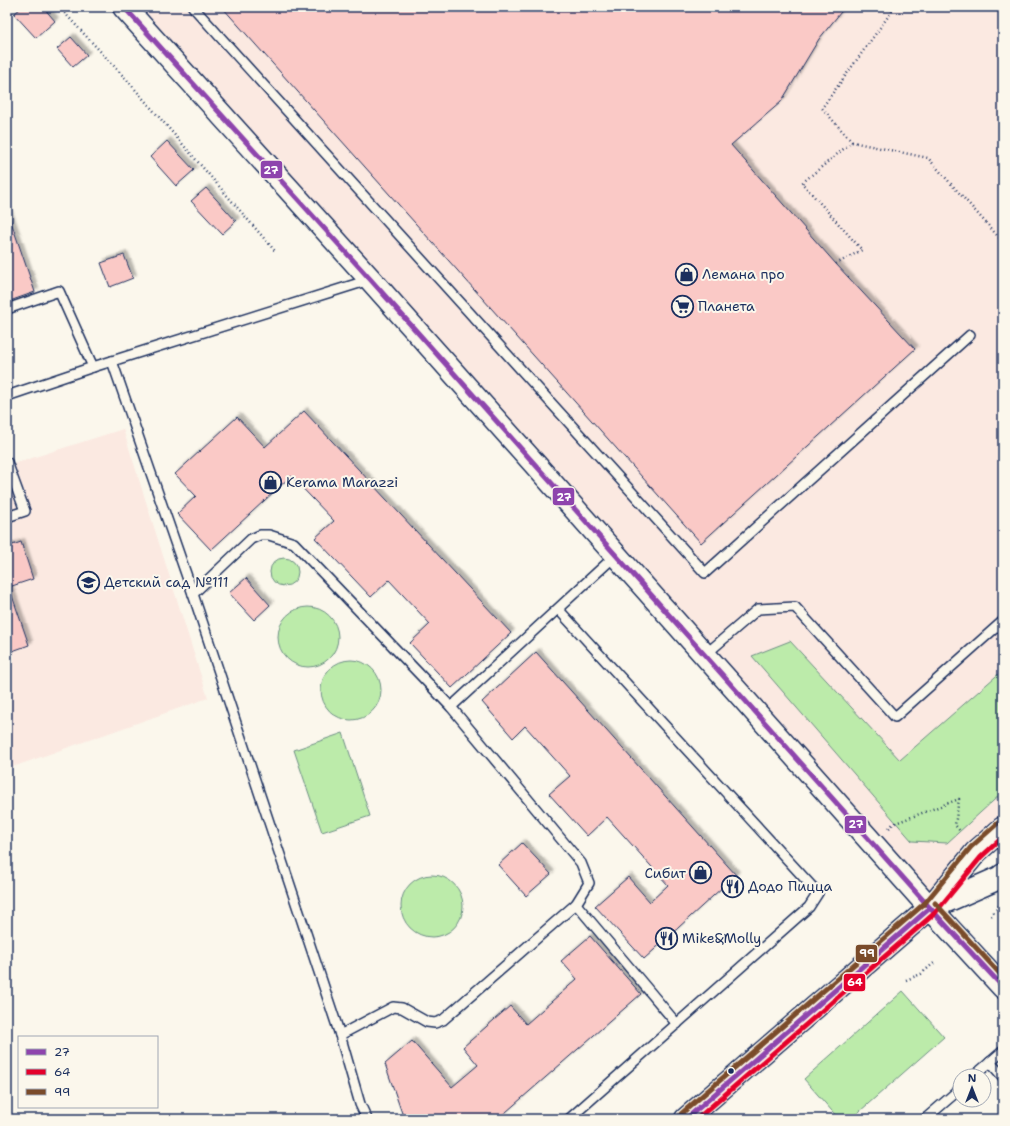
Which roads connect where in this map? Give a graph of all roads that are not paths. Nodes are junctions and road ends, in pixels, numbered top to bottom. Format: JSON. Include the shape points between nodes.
{"nodes":[{"id":1,"x":124,"y":7,"type":"edge"},
{"id":2,"x":193,"y":7,"type":"edge"},
{"id":3,"x":370,"y":279,"type":"junction"},
{"id":4,"x":7,"y":309,"type":"edge"},
{"id":5,"x":970,"y":335,"type":"dead end"},
{"id":6,"x":112,"y":361,"type":"junction"},
{"id":7,"x":93,"y":367,"type":"junction"},
{"id":8,"x":7,"y":396,"type":"edge"},
{"id":9,"x":7,"y":462,"type":"edge"},
{"id":10,"x":7,"y":517,"type":"edge"},
{"id":11,"x":616,"y":555,"type":"junction"},
{"id":12,"x":193,"y":594,"type":"junction"},
{"id":13,"x":558,"y":609,"type":"junction"},
{"id":14,"x":1003,"y":621,"type":"edge"},
{"id":15,"x":704,"y":656,"type":"junction"},
{"id":16,"x":452,"y":707,"type":"junction"},
{"id":17,"x":1003,"y":828,"type":"edge"},
{"id":18,"x":1003,"y":875,"type":"edge"},
{"id":19,"x":576,"y":904,"type":"junction"},
{"id":20,"x":930,"y":908,"type":"junction"},
{"id":21,"x":1003,"y":987,"type":"edge"},
{"id":22,"x":676,"y":1024,"type":"junction"},
{"id":23,"x":340,"y":1035,"type":"junction"},
{"id":24,"x":1003,"y":1051,"type":"edge"},
{"id":25,"x":990,"y":1062,"type":"junction"},
{"id":26,"x":983,"y":1068,"type":"edge"},
{"id":27,"x":1003,"y":1077,"type":"edge"},
{"id":28,"x":952,"y":1096,"type":"edge"},
{"id":29,"x":367,"y":1119,"type":"edge"},
{"id":30,"x":569,"y":1119,"type":"edge"},
{"id":31,"x":686,"y":1119,"type":"edge"},
{"id":32,"x":925,"y":1119,"type":"edge"}],
"edges":[{"from":1,"to":3,"type":"street"},
{"from":2,"to":5,"type":"lane","via":[[705,573]]},
{"from":3,"to":6,"type":"lane"},
{"from":3,"to":11,"type":"street"},
{"from":4,"to":7,"type":"lane","via":[[59,291]]},
{"from":6,"to":7,"type":"lane"},
{"from":6,"to":12,"type":"lane"},
{"from":7,"to":8,"type":"lane"},
{"from":9,"to":10,"type":"lane","via":[[25,511]]},
{"from":11,"to":13,"type":"lane"},
{"from":11,"to":15,"type":"street"},
{"from":12,"to":16,"type":"lane","via":[[251,539],[260,535],[294,543]]},
{"from":12,"to":23,"type":"lane"},
{"from":13,"to":16,"type":"lane"},
{"from":13,"to":22,"type":"lane","via":[[818,893],[809,907]]},
{"from":14,"to":15,"type":"lane","via":[[895,717],[795,607],[758,609]]},
{"from":15,"to":20,"type":"street"},
{"from":16,"to":19,"type":"lane","via":[[581,863],[589,883]]},
{"from":17,"to":20,"type":"street","via":[[976,852]]},
{"from":18,"to":20,"type":"street"},
{"from":19,"to":22,"type":"lane"},
{"from":19,"to":23,"type":"lane","via":[[443,1020],[427,1022],[402,1008],[393,1007]]},
{"from":20,"to":21,"type":"street"},
{"from":20,"to":31,"type":"street"},
{"from":22,"to":30,"type":"lane"},
{"from":23,"to":29,"type":"lane","via":[[360,1104]]},
{"from":24,"to":25,"type":"lane"},
{"from":25,"to":26,"type":"lane"},
{"from":25,"to":27,"type":"lane"},
{"from":28,"to":32,"type":"lane"}]}
